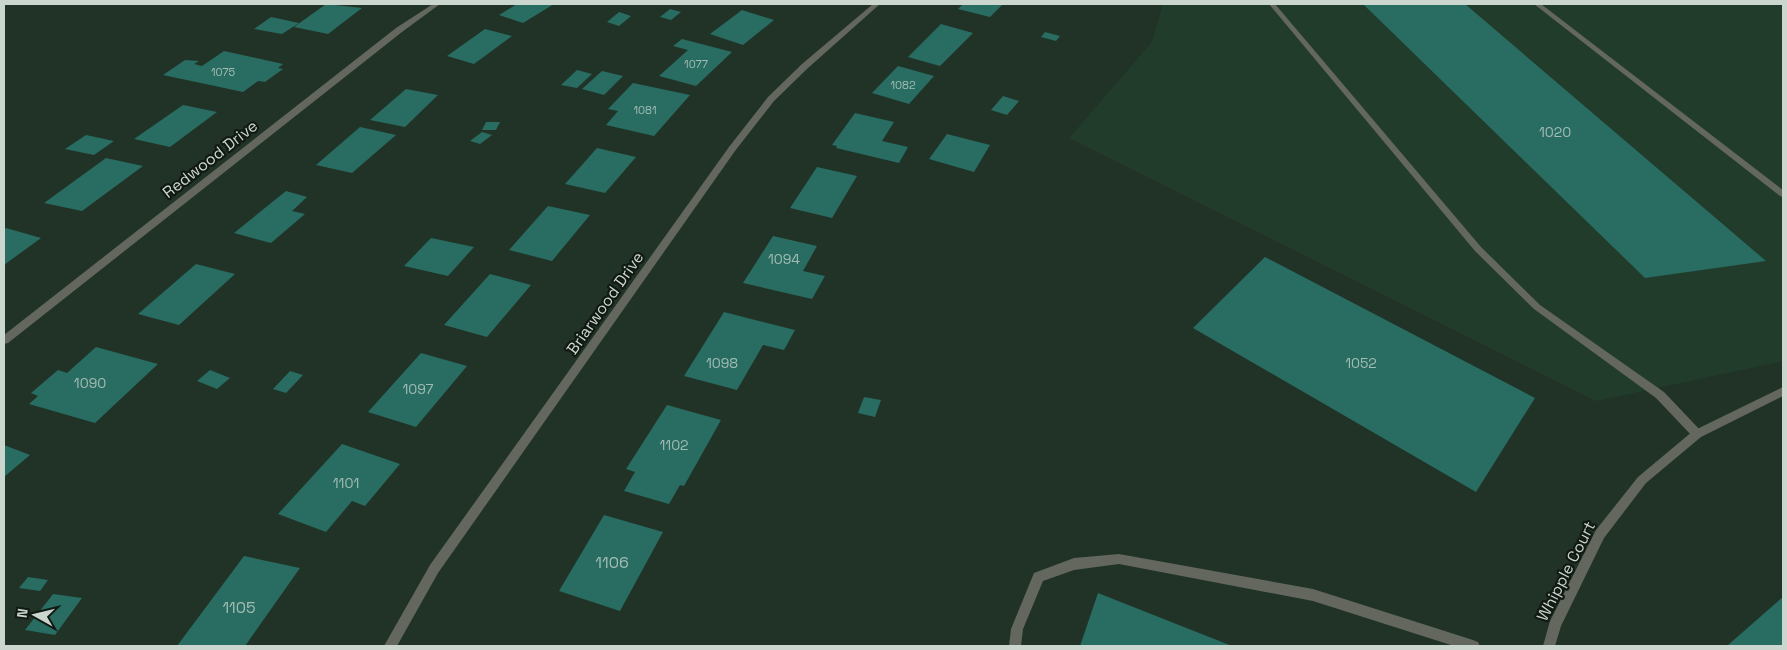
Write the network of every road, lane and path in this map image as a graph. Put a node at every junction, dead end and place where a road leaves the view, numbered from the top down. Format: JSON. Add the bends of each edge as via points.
{"nodes":[{"id":1,"x":437,"y":4,"type":"edge"},
{"id":2,"x":877,"y":4,"type":"edge"},
{"id":3,"x":1272,"y":4,"type":"edge"},
{"id":4,"x":1537,"y":4,"type":"edge"},
{"id":5,"x":1783,"y":194,"type":"edge"},
{"id":6,"x":4,"y":340,"type":"edge"},
{"id":7,"x":1783,"y":391,"type":"edge"},
{"id":8,"x":1698,"y":434,"type":"junction"},
{"id":9,"x":390,"y":646,"type":"edge"},
{"id":10,"x":1015,"y":646,"type":"edge"},
{"id":11,"x":1473,"y":646,"type":"edge"},
{"id":12,"x":1549,"y":646,"type":"edge"}],
"edges":[{"from":1,"to":6,"type":"street","name":"Redwood Drive","via":[[399,30]]},
{"from":2,"to":9,"type":"street","name":"Briarwood Drive","via":[[771,99],[732,149],[434,569]]},
{"from":3,"to":8,"type":"street","via":[[1478,249],[1536,307],[1660,395]]},
{"from":4,"to":5,"type":"street"},
{"from":7,"to":8,"type":"street","name":"Whipple Court"},
{"from":8,"to":12,"type":"street","name":"Whipple Court","via":[[1642,480],[1600,534],[1555,625]]},
{"from":10,"to":11,"type":"street","via":[[1017,629],[1038,577],[1074,564],[1119,559],[1313,595]]}]}
